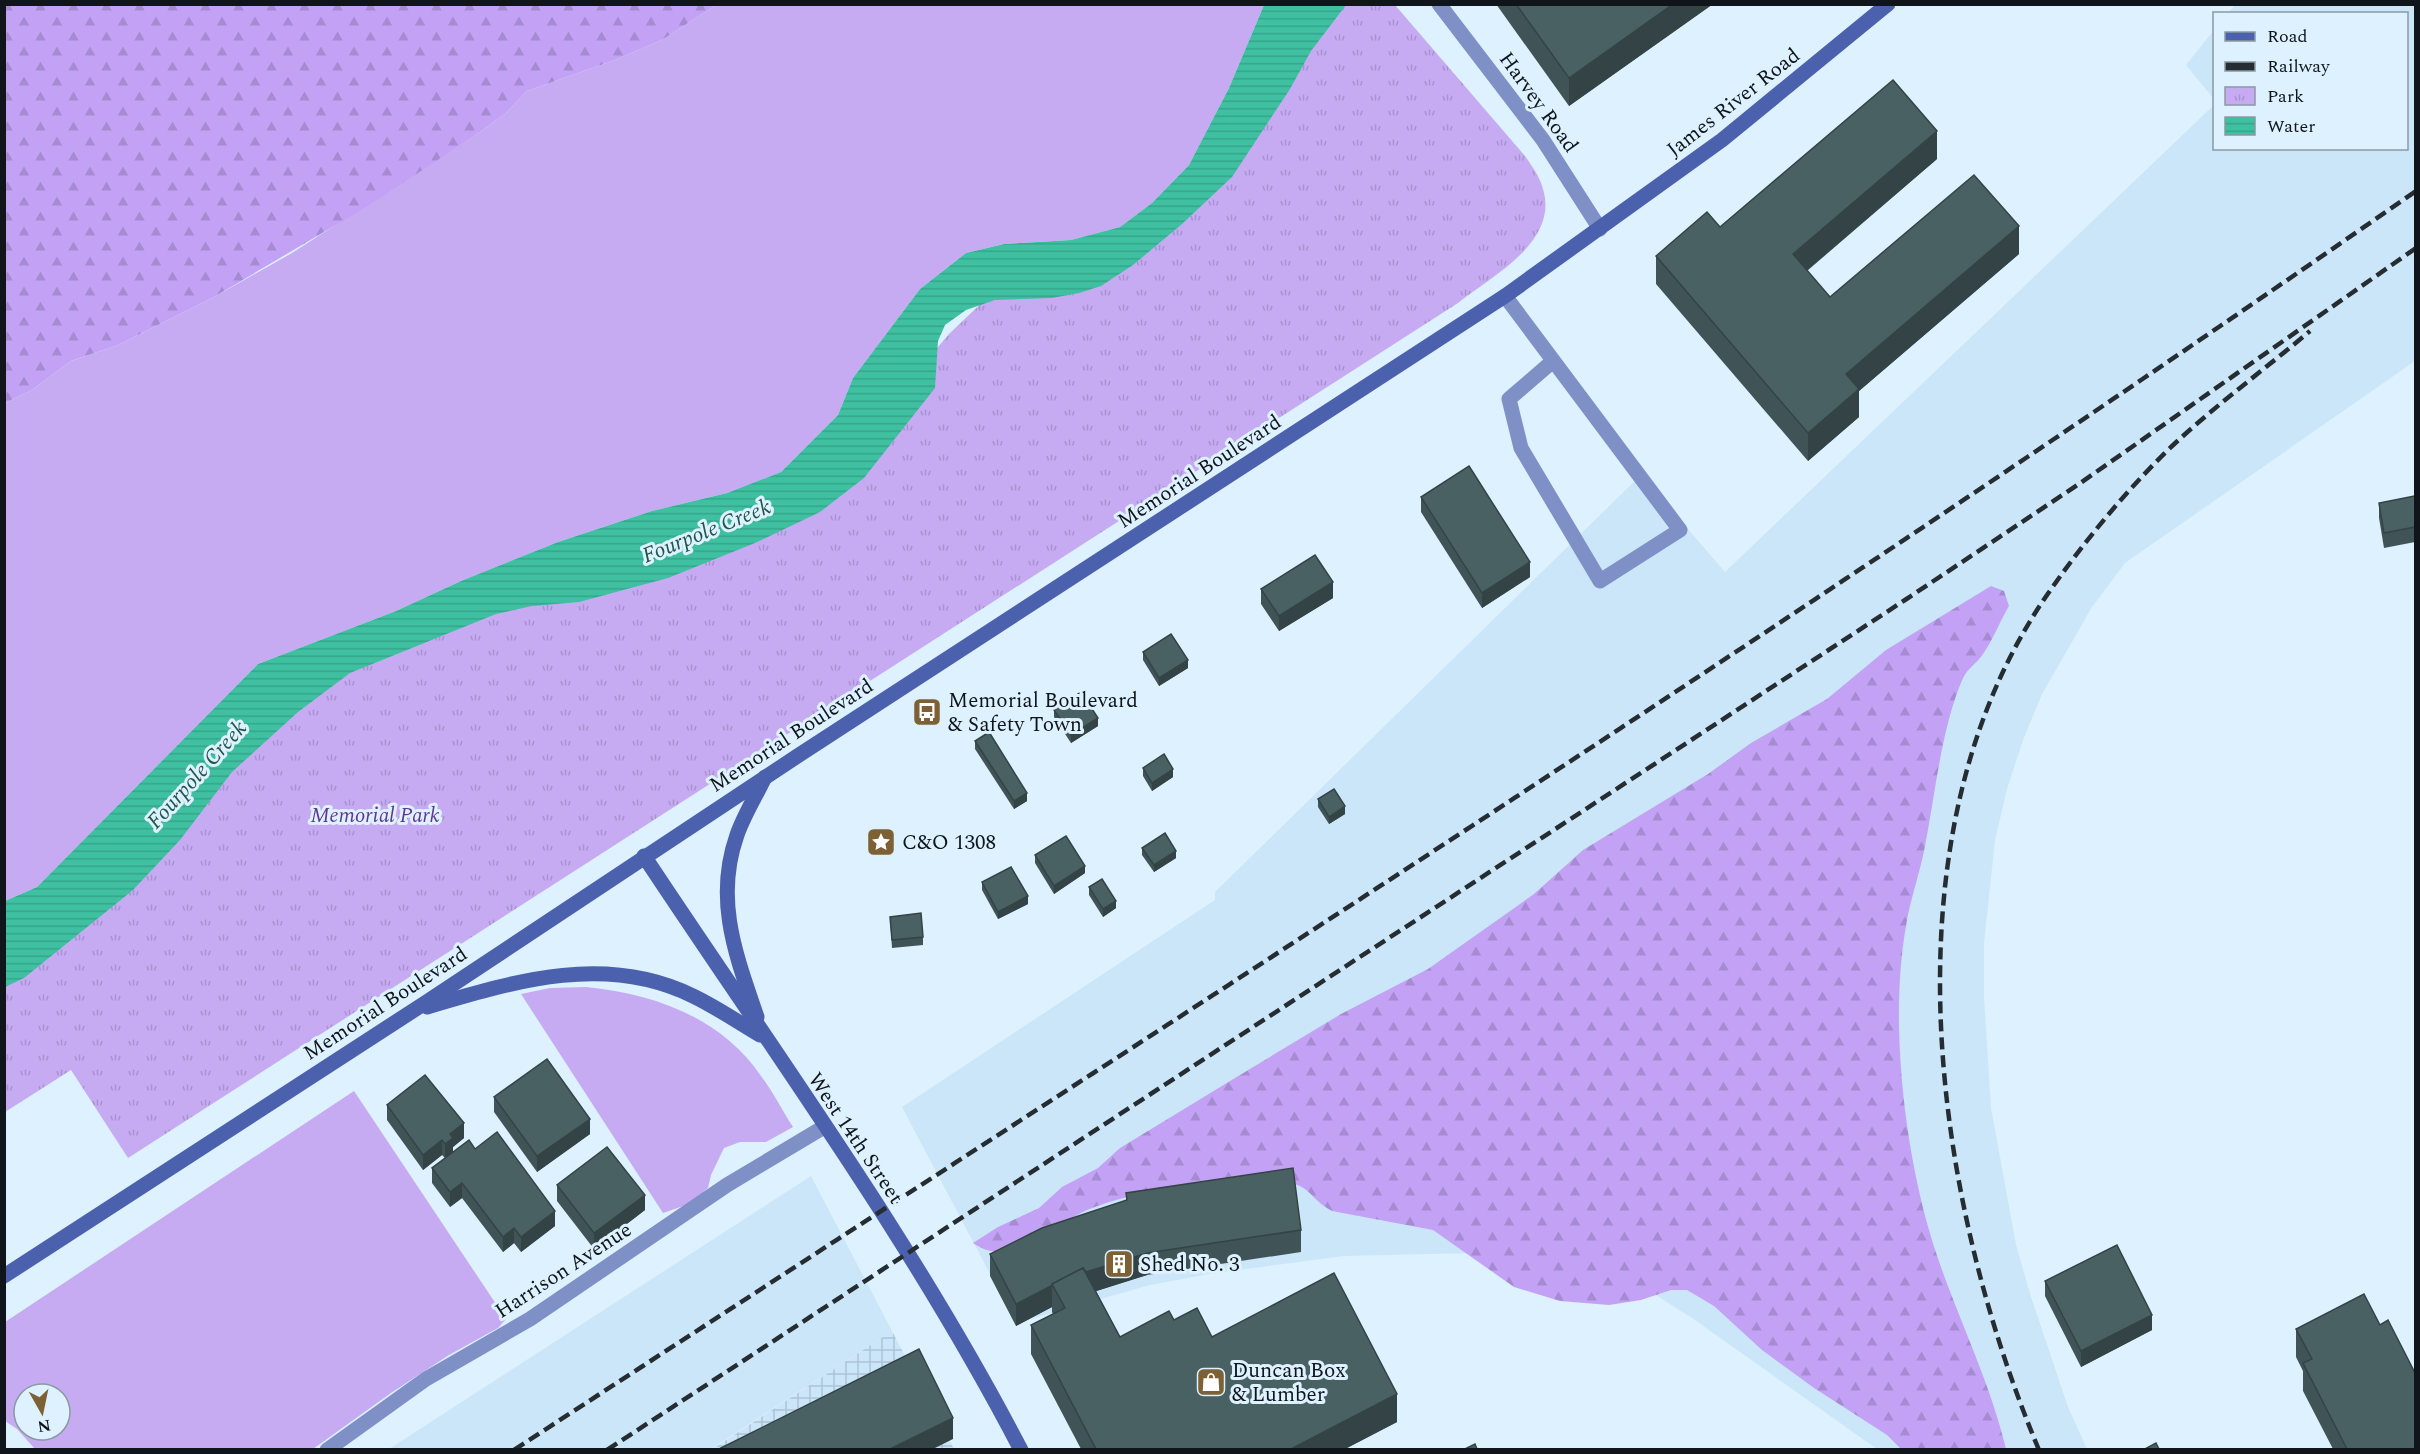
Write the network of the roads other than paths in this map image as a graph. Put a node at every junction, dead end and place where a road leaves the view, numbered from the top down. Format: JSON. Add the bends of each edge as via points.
{"nodes":[{"id":1,"x":1439,"y":4,"type":"edge"},
{"id":2,"x":1888,"y":4,"type":"edge"},
{"id":3,"x":1600,"y":229,"type":"junction"},
{"id":4,"x":1505,"y":297,"type":"junction"},
{"id":5,"x":1553,"y":361,"type":"junction"},
{"id":6,"x":766,"y":777,"type":"junction"},
{"id":7,"x":644,"y":856,"type":"junction"},
{"id":8,"x":410,"y":1012,"type":"junction"},
{"id":9,"x":764,"y":1037,"type":"junction"},
{"id":10,"x":824,"y":1127,"type":"junction"},
{"id":11,"x":4,"y":1276,"type":"edge"},
{"id":12,"x":327,"y":1449,"type":"edge"},
{"id":13,"x":1021,"y":1449,"type":"edge"}],
"edges":[{"from":1,"to":3,"type":"street","name":"Harvey Road","via":[[1543,140]]},
{"from":2,"to":3,"type":"street","name":"James River Road","via":[[1722,140]]},
{"from":3,"to":4,"type":"street","name":"Memorial Boulevard"},
{"from":4,"to":5,"type":"street"},
{"from":4,"to":6,"type":"street","name":"Memorial Boulevard"},
{"from":5,"to":5,"type":"street","via":[[1680,530],[1600,581],[1521,448],[1509,399]]},
{"from":6,"to":7,"type":"street","name":"Memorial Boulevard"},
{"from":6,"to":9,"type":"street","via":[[737,834],[728,870],[726,906],[736,952]]},
{"from":7,"to":8,"type":"street","name":"Memorial Boulevard"},
{"from":7,"to":9,"type":"street","name":"West 14th Street"},
{"from":8,"to":9,"type":"street","via":[[510,982],[562,974],[607,973],[651,981],[692,996]]},
{"from":8,"to":11,"type":"street","name":"Memorial Boulevard"},
{"from":9,"to":10,"type":"street","name":"West 14th Street"},
{"from":10,"to":12,"type":"street","name":"Harrison Avenue","via":[[727,1185],[530,1319],[426,1379]]},
{"from":10,"to":13,"type":"street","name":"West 14th Street","via":[[968,1349]]}]}
